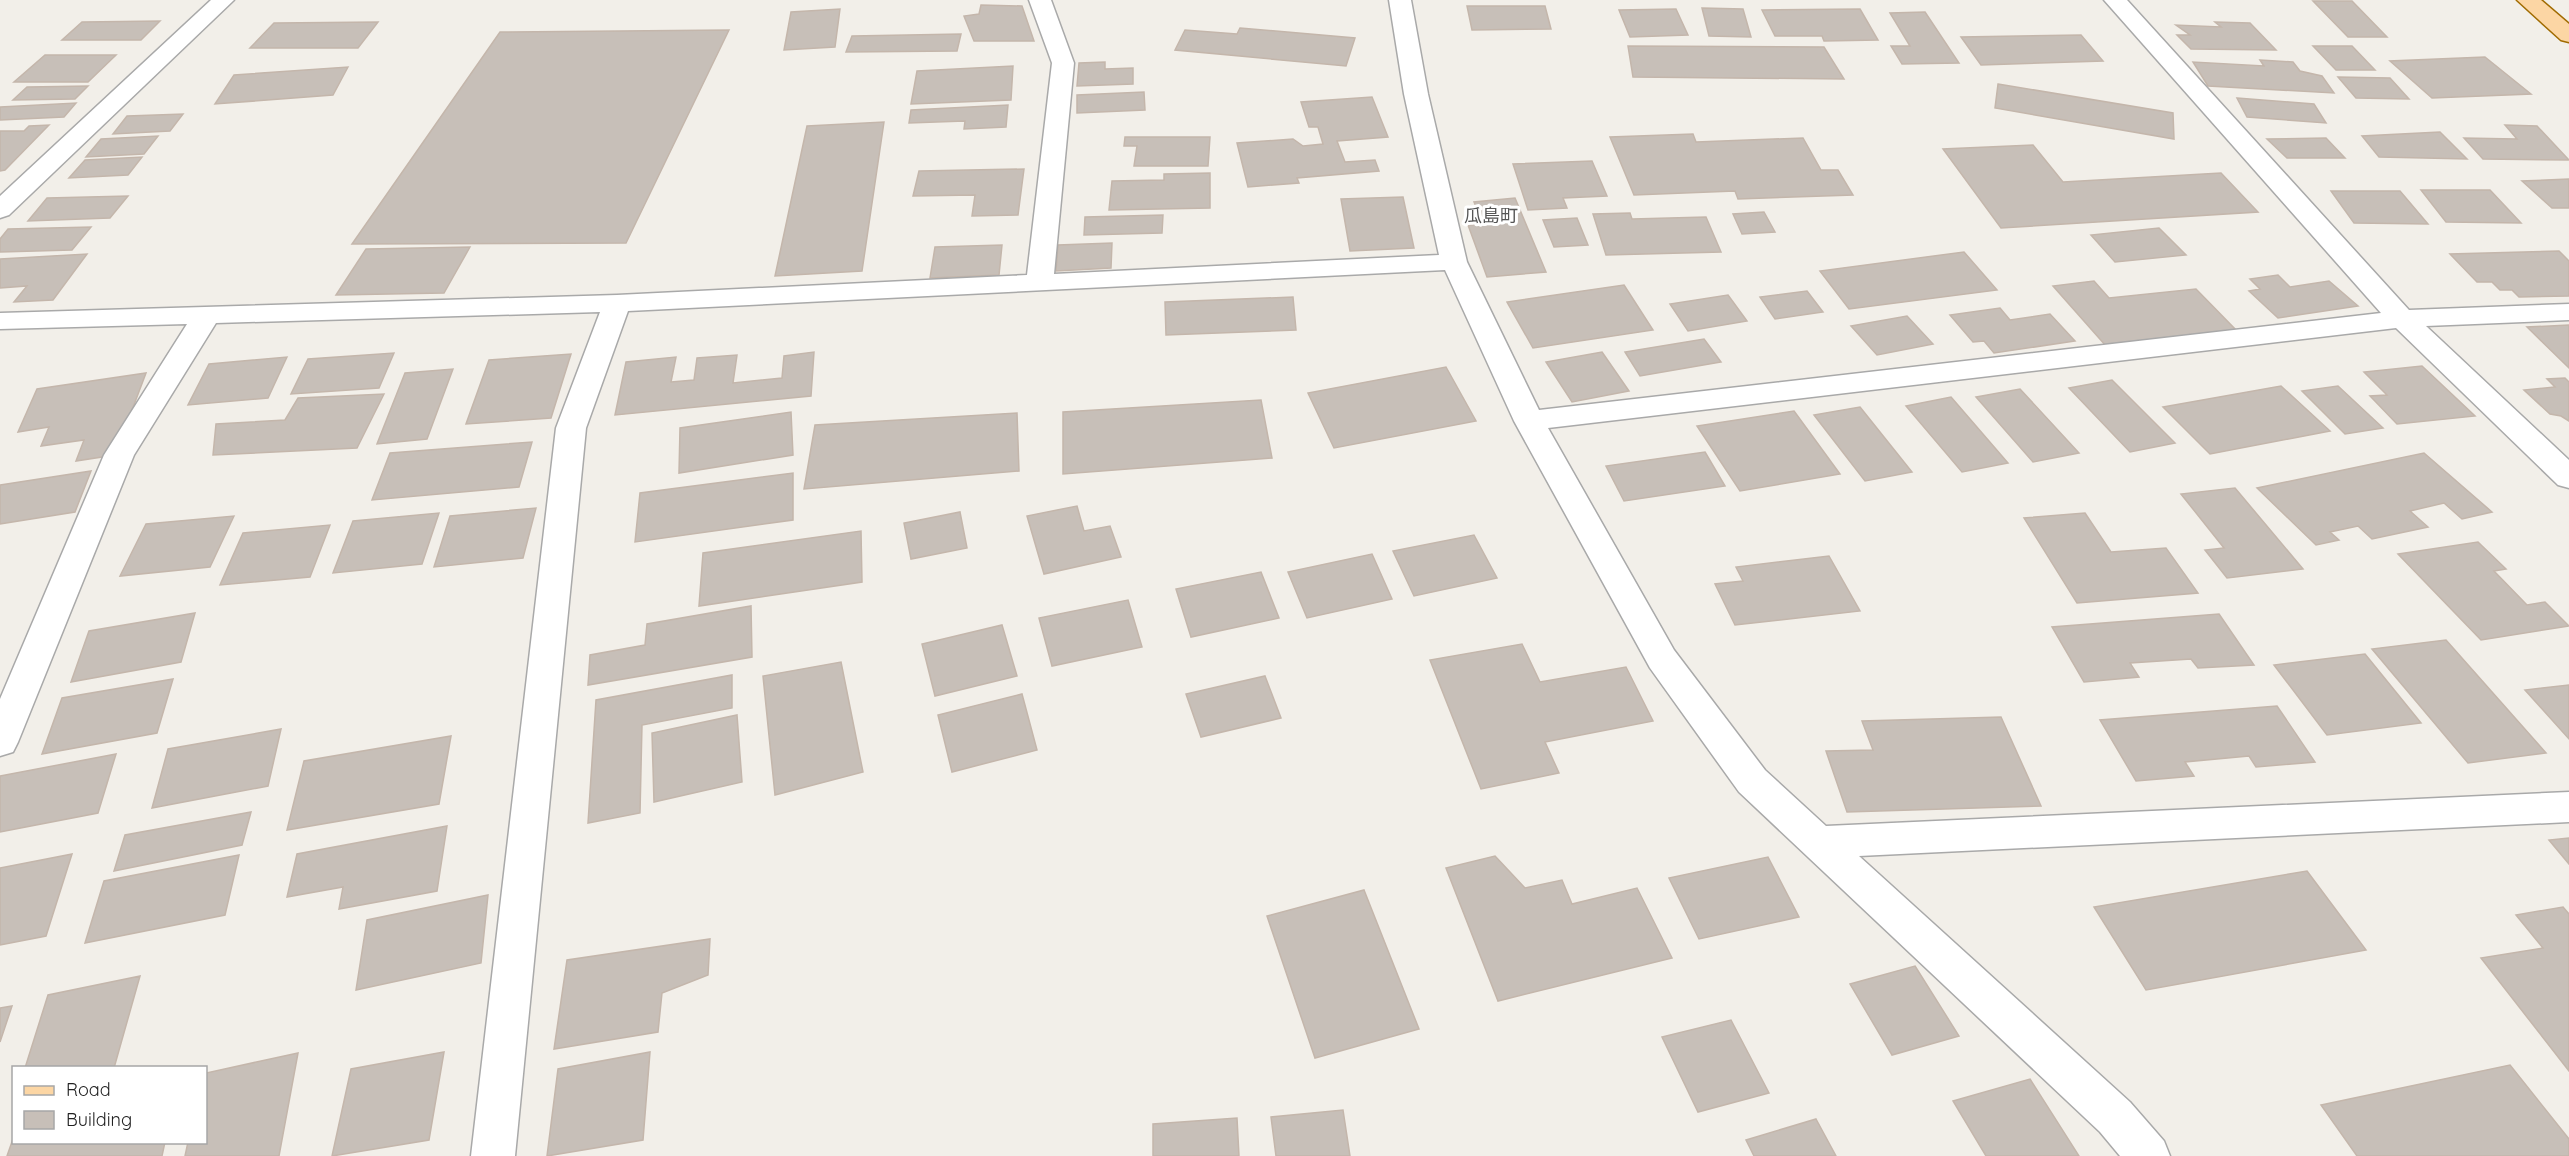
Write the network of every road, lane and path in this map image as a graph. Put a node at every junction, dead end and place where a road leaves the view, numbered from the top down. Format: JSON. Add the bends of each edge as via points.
{"nodes":[{"id":1,"x":223,"y":0,"type":"edge"},
{"id":2,"x":1040,"y":0,"type":"edge"},
{"id":3,"x":1400,"y":0,"type":"edge"},
{"id":4,"x":2115,"y":0,"type":"edge"},
{"id":5,"x":2528,"y":0,"type":"edge"},
{"id":6,"x":2569,"y":35,"type":"edge"},
{"id":7,"x":0,"y":210,"type":"edge"},
{"id":8,"x":1454,"y":262,"type":"junction"},
{"id":9,"x":1040,"y":284,"type":"junction"},
{"id":10,"x":617,"y":303,"type":"junction"},
{"id":11,"x":2569,"y":312,"type":"edge"},
{"id":12,"x":206,"y":316,"type":"junction"},
{"id":13,"x":2402,"y":319,"type":"junction"},
{"id":14,"x":0,"y":321,"type":"edge"},
{"id":15,"x":1529,"y":421,"type":"junction"},
{"id":16,"x":2569,"y":478,"type":"edge"},
{"id":17,"x":0,"y":742,"type":"edge"},
{"id":18,"x":2569,"y":807,"type":"edge"},
{"id":19,"x":1818,"y":842,"type":"junction"},
{"id":20,"x":493,"y":1156,"type":"edge"},
{"id":21,"x":2148,"y":1156,"type":"edge"}],
"edges":[{"from":1,"to":7,"type":"street"},
{"from":2,"to":9,"type":"street","via":[[1063,63]]},
{"from":3,"to":8,"type":"street","via":[[1416,94]]},
{"from":4,"to":13,"type":"street"},
{"from":5,"to":6,"type":"main road"},
{"from":8,"to":9,"type":"street"},
{"from":8,"to":15,"type":"street"},
{"from":9,"to":10,"type":"street"},
{"from":10,"to":12,"type":"street"},
{"from":10,"to":20,"type":"street","via":[[571,428]]},
{"from":11,"to":13,"type":"street"},
{"from":12,"to":14,"type":"street"},
{"from":12,"to":17,"type":"street","via":[[118,455]]},
{"from":13,"to":15,"type":"street"},
{"from":13,"to":16,"type":"street"},
{"from":15,"to":19,"type":"street","via":[[1662,659],[1752,781]]},
{"from":18,"to":19,"type":"street"},
{"from":19,"to":21,"type":"street","via":[[2115,1117]]}]}
